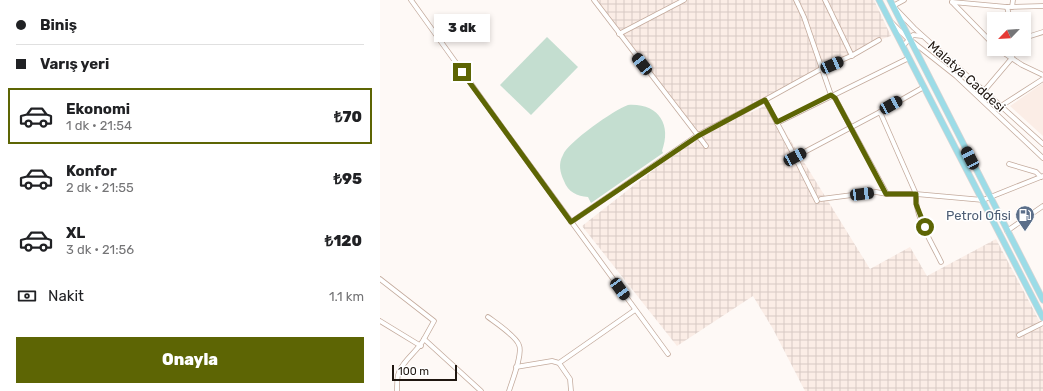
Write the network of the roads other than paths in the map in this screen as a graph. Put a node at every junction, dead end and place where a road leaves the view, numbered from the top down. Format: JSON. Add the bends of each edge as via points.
{"nodes":[{"id":1,"x":684,"y":0,"type":"edge"},
{"id":2,"x":796,"y":0,"type":"edge"},
{"id":3,"x":825,"y":0,"type":"edge"},
{"id":4,"x":879,"y":0,"type":"edge"},
{"id":5,"x":890,"y":0,"type":"edge"},
{"id":6,"x":904,"y":0,"type":"edge"},
{"id":7,"x":1013,"y":0,"type":"edge"},
{"id":8,"x":1036,"y":0,"type":"edge"},
{"id":9,"x":414,"y":1,"type":"edge"},
{"id":10,"x":596,"y":1,"type":"edge"},
{"id":11,"x":951,"y":1,"type":"edge"},
{"id":12,"x":893,"y":6,"type":"junction"},
{"id":13,"x":1033,"y":6,"type":"junction"},
{"id":14,"x":1043,"y":6,"type":"edge"},
{"id":15,"x":1009,"y":7,"type":"junction"},
{"id":16,"x":1009,"y":12,"type":"edge"},
{"id":17,"x":889,"y":20,"type":"junction"},
{"id":18,"x":1043,"y":32,"type":"edge"},
{"id":19,"x":618,"y":34,"type":"junction"},
{"id":20,"x":923,"y":36,"type":"junction"},
{"id":21,"x":1031,"y":36,"type":"edge"},
{"id":22,"x":987,"y":38,"type":"edge"},
{"id":23,"x":909,"y":39,"type":"junction"},
{"id":24,"x":879,"y":40,"type":"dead end"},
{"id":25,"x":903,"y":46,"type":"junction"},
{"id":26,"x":852,"y":56,"type":"junction"},
{"id":27,"x":1009,"y":56,"type":"edge"},
{"id":28,"x":909,"y":58,"type":"junction"},
{"id":29,"x":1012,"y":58,"type":"junction"},
{"id":30,"x":821,"y":69,"type":"junction"},
{"id":31,"x":1043,"y":75,"type":"edge"},
{"id":32,"x":1043,"y":79,"type":"edge"},
{"id":33,"x":924,"y":87,"type":"junction"},
{"id":34,"x":984,"y":91,"type":"junction"},
{"id":35,"x":831,"y":95,"type":"junction"},
{"id":36,"x":765,"y":100,"type":"junction"},
{"id":37,"x":1001,"y":106,"type":"junction"},
{"id":38,"x":880,"y":112,"type":"junction"},
{"id":39,"x":777,"y":122,"type":"junction"},
{"id":40,"x":850,"y":127,"type":"junction"},
{"id":41,"x":698,"y":136,"type":"junction"},
{"id":42,"x":1043,"y":143,"type":"edge"},
{"id":43,"x":706,"y":146,"type":"dead end"},
{"id":44,"x":795,"y":157,"type":"junction"},
{"id":45,"x":1043,"y":158,"type":"edge"},
{"id":46,"x":1009,"y":164,"type":"dead end"},
{"id":47,"x":1042,"y":176,"type":"edge"},
{"id":48,"x":886,"y":194,"type":"junction"},
{"id":49,"x":916,"y":194,"type":"junction"},
{"id":50,"x":990,"y":198,"type":"junction"},
{"id":51,"x":821,"y":199,"type":"dead end"},
{"id":52,"x":983,"y":200,"type":"junction"},
{"id":53,"x":817,"y":201,"type":"dead end"},
{"id":54,"x":1043,"y":206,"type":"edge"},
{"id":55,"x":571,"y":222,"type":"junction"},
{"id":56,"x":1007,"y":231,"type":"junction"},
{"id":57,"x":941,"y":262,"type":"dead end"},
{"id":58,"x":380,"y":279,"type":"edge"},
{"id":59,"x":1043,"y":300,"type":"edge"},
{"id":60,"x":635,"y":310,"type":"junction"},
{"id":61,"x":488,"y":317,"type":"dead end"},
{"id":62,"x":1043,"y":318,"type":"edge"},
{"id":63,"x":380,"y":321,"type":"edge"},
{"id":64,"x":1043,"y":323,"type":"edge"},
{"id":65,"x":1019,"y":335,"type":"dead end"},
{"id":66,"x":424,"y":339,"type":"junction"},
{"id":67,"x":421,"y":346,"type":"junction"},
{"id":68,"x":668,"y":354,"type":"dead end"},
{"id":69,"x":559,"y":363,"type":"junction"},
{"id":70,"x":516,"y":367,"type":"junction"},
{"id":71,"x":397,"y":391,"type":"edge"},
{"id":72,"x":481,"y":391,"type":"edge"},
{"id":73,"x":509,"y":391,"type":"edge"},
{"id":74,"x":571,"y":391,"type":"edge"}],
"edges":[{"from":1,"to":19,"type":"street"},
{"from":2,"to":30,"type":"street"},
{"from":3,"to":26,"type":"street"},
{"from":4,"to":17,"type":"main road"},
{"from":5,"to":12,"type":"main road"},
{"from":6,"to":12,"type":"street"},
{"from":7,"to":15,"type":"street"},
{"from":8,"to":13,"type":"street"},
{"from":9,"to":55,"type":"street"},
{"from":10,"to":19,"type":"street"},
{"from":11,"to":15,"type":"street"},
{"from":11,"to":22,"type":"street"},
{"from":12,"to":20,"type":"street","name":"Malatya Caddesi"},
{"from":12,"to":23,"type":"main road"},
{"from":13,"to":14,"type":"street"},
{"from":13,"to":15,"type":"street"},
{"from":15,"to":16,"type":"street"},
{"from":17,"to":23,"type":"street"},
{"from":17,"to":25,"type":"main road"},
{"from":18,"to":21,"type":"street"},
{"from":19,"to":41,"type":"street"},
{"from":20,"to":23,"type":"street","via":[[913,35]]},
{"from":20,"to":34,"type":"street","name":"Malatya Caddesi"},
{"from":23,"to":25,"type":"street"},
{"from":23,"to":45,"type":"street","via":[[956,76]]},
{"from":23,"to":50,"type":"main road"},
{"from":24,"to":26,"type":"street"},
{"from":25,"to":28,"type":"main road"},
{"from":26,"to":30,"type":"street"},
{"from":27,"to":29,"type":"street"},
{"from":28,"to":33,"type":"main road"},
{"from":28,"to":35,"type":"street"},
{"from":29,"to":31,"type":"street"},
{"from":29,"to":34,"type":"street"},
{"from":30,"to":35,"type":"street"},
{"from":30,"to":36,"type":"street"},
{"from":32,"to":37,"type":"street"},
{"from":33,"to":38,"type":"street"},
{"from":33,"to":52,"type":"main road"},
{"from":34,"to":37,"type":"street","name":"Malatya Caddesi"},
{"from":35,"to":39,"type":"street"},
{"from":35,"to":40,"type":"street"},
{"from":36,"to":39,"type":"street"},
{"from":36,"to":41,"type":"street"},
{"from":37,"to":42,"type":"street","name":"Malatya Caddesi"},
{"from":38,"to":40,"type":"street"},
{"from":38,"to":49,"type":"street"},
{"from":39,"to":44,"type":"street"},
{"from":40,"to":44,"type":"street"},
{"from":40,"to":48,"type":"street"},
{"from":41,"to":43,"type":"street"},
{"from":41,"to":55,"type":"street"},
{"from":44,"to":53,"type":"street"},
{"from":46,"to":47,"type":"street"},
{"from":47,"to":50,"type":"street"},
{"from":48,"to":49,"type":"street"},
{"from":48,"to":51,"type":"street","via":[[876,192]]},
{"from":49,"to":52,"type":"street"},
{"from":49,"to":57,"type":"street","via":[[919,216]]},
{"from":50,"to":52,"type":"street"},
{"from":50,"to":56,"type":"main road"},
{"from":52,"to":62,"type":"main road"},
{"from":54,"to":56,"type":"street"},
{"from":55,"to":60,"type":"street"},
{"from":56,"to":59,"type":"main road"},
{"from":58,"to":66,"type":"street","via":[[434,321]]},
{"from":60,"to":68,"type":"street"},
{"from":60,"to":69,"type":"street"},
{"from":61,"to":70,"type":"street","via":[[519,344],[520,353]]},
{"from":63,"to":67,"type":"street"},
{"from":64,"to":65,"type":"street"},
{"from":66,"to":67,"type":"street"},
{"from":66,"to":72,"type":"street"},
{"from":67,"to":71,"type":"street","via":[[398,374]]},
{"from":69,"to":70,"type":"street","via":[[552,361]]},
{"from":69,"to":74,"type":"street","via":[[570,379]]},
{"from":70,"to":73,"type":"street"}]}
